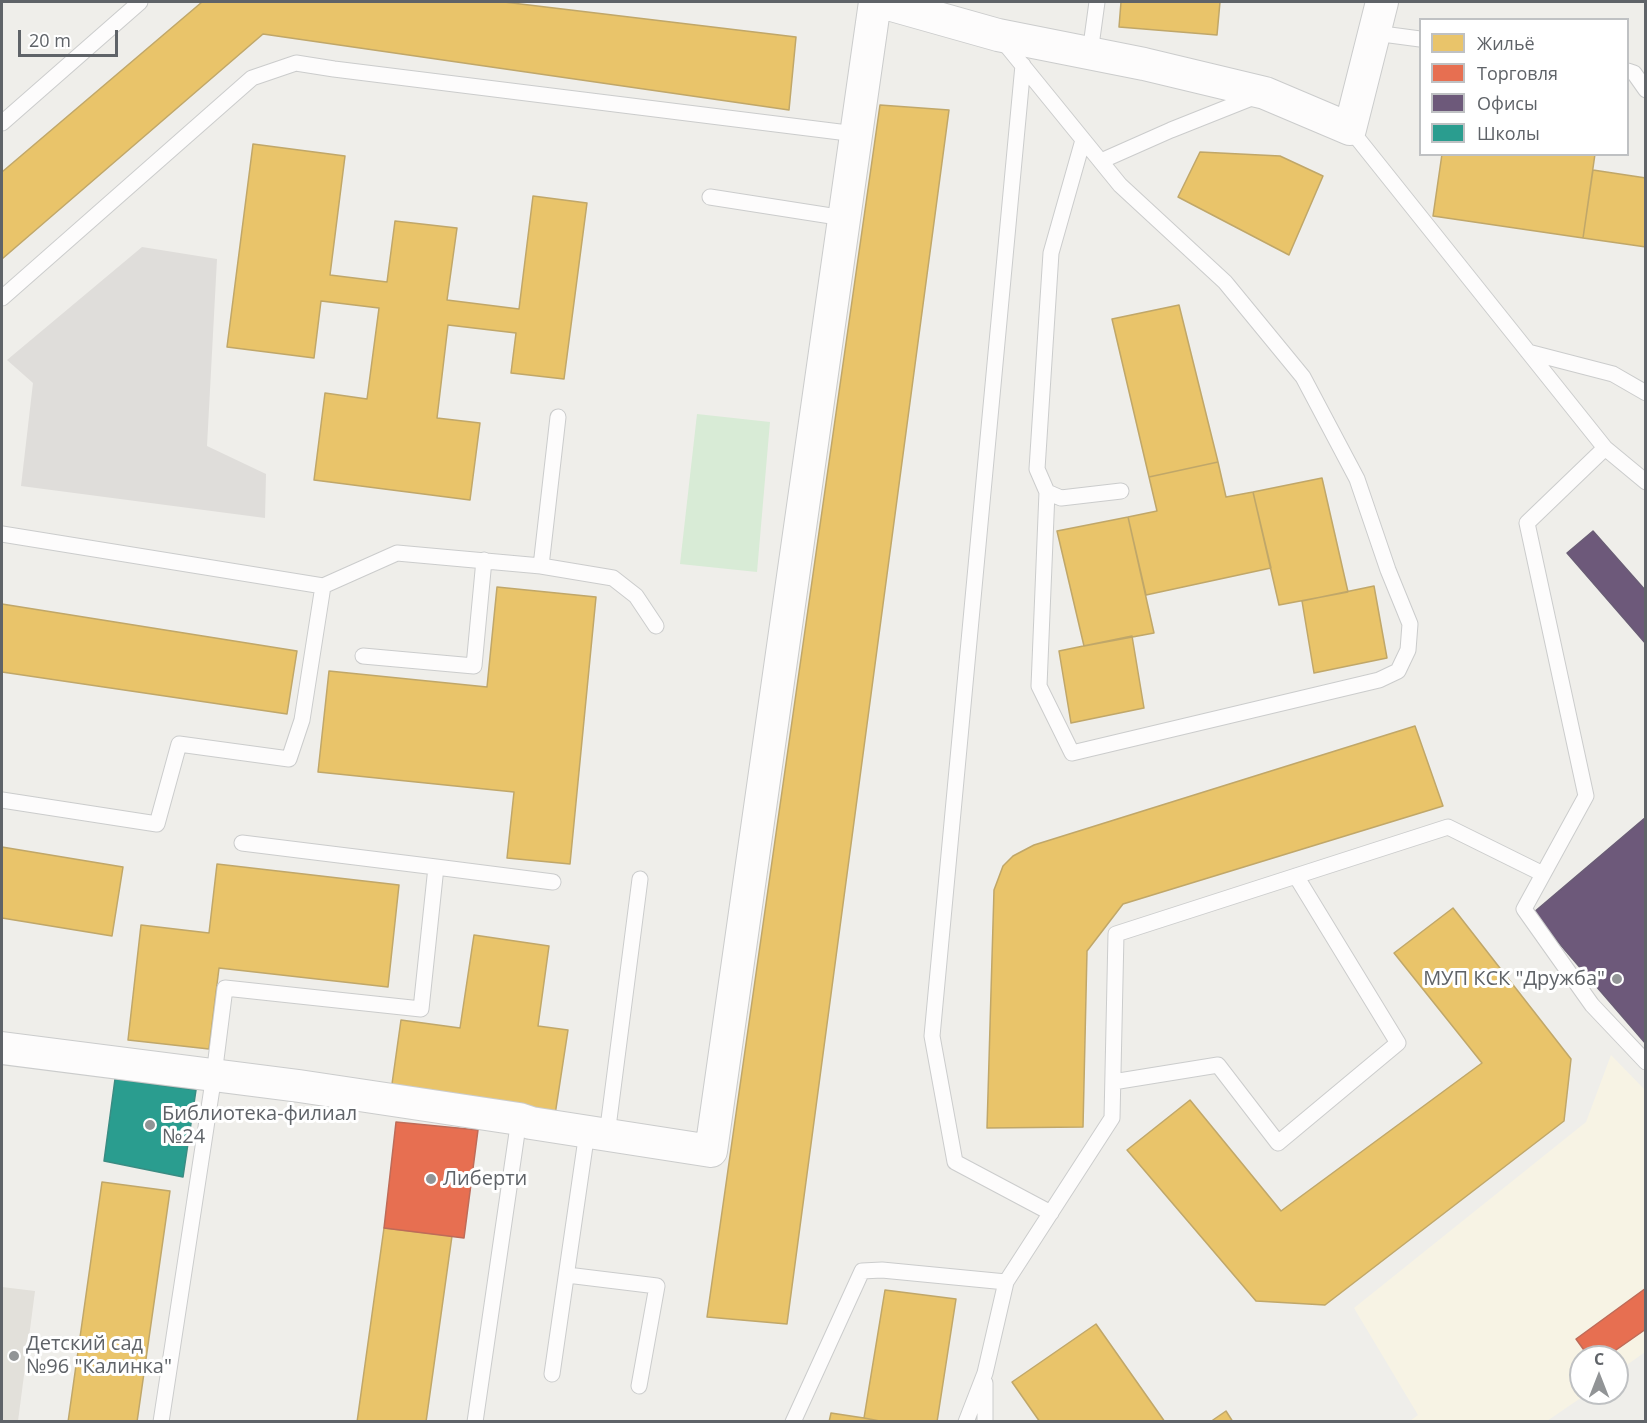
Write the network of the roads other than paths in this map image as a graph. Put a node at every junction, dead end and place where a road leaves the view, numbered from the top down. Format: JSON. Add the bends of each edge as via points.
{"nodes":[{"id":1,"x":140,"y":2,"type":"edge"},
{"id":2,"x":874,"y":2,"type":"edge"},
{"id":3,"x":881,"y":2,"type":"edge"},
{"id":4,"x":1097,"y":2,"type":"edge"},
{"id":5,"x":1382,"y":2,"type":"edge"},
{"id":6,"x":1374,"y":33,"type":"junction"},
{"id":7,"x":998,"y":35,"type":"junction"},
{"id":8,"x":1419,"y":39,"type":"edge"},
{"id":9,"x":1090,"y":53,"type":"junction"},
{"id":10,"x":1023,"y":65,"type":"junction"},
{"id":11,"x":1629,"y":71,"type":"edge"},
{"id":12,"x":1646,"y":90,"type":"edge"},
{"id":13,"x":1265,"y":93,"type":"junction"},
{"id":14,"x":2,"y":123,"type":"edge"},
{"id":15,"x":1350,"y":129,"type":"junction"},
{"id":16,"x":856,"y":134,"type":"junction"},
{"id":17,"x":1083,"y":140,"type":"junction"},
{"id":18,"x":1101,"y":161,"type":"junction"},
{"id":19,"x":710,"y":197,"type":"dead end"},
{"id":20,"x":844,"y":218,"type":"junction"},
{"id":21,"x":2,"y":298,"type":"edge"},
{"id":22,"x":1528,"y":352,"type":"junction"},
{"id":23,"x":1646,"y":393,"type":"edge"},
{"id":24,"x":558,"y":417,"type":"dead end"},
{"id":25,"x":1605,"y":448,"type":"junction"},
{"id":26,"x":1646,"y":482,"type":"edge"},
{"id":27,"x":1121,"y":491,"type":"dead end"},
{"id":28,"x":1047,"y":492,"type":"junction"},
{"id":29,"x":2,"y":534,"type":"edge"},
{"id":30,"x":484,"y":561,"type":"junction"},
{"id":31,"x":540,"y":566,"type":"junction"},
{"id":32,"x":323,"y":586,"type":"junction"},
{"id":33,"x":656,"y":626,"type":"dead end"},
{"id":34,"x":363,"y":656,"type":"dead end"},
{"id":35,"x":2,"y":800,"type":"edge"},
{"id":36,"x":242,"y":843,"type":"dead end"},
{"id":37,"x":436,"y":867,"type":"junction"},
{"id":38,"x":1543,"y":874,"type":"junction"},
{"id":39,"x":1296,"y":876,"type":"junction"},
{"id":40,"x":640,"y":879,"type":"dead end"},
{"id":41,"x":553,"y":882,"type":"dead end"},
{"id":42,"x":2,"y":1048,"type":"edge"},
{"id":43,"x":1646,"y":1062,"type":"edge"},
{"id":44,"x":214,"y":1075,"type":"junction"},
{"id":45,"x":1113,"y":1082,"type":"junction"},
{"id":46,"x":519,"y":1119,"type":"junction"},
{"id":47,"x":597,"y":1133,"type":"junction"},
{"id":48,"x":1051,"y":1212,"type":"junction"},
{"id":49,"x":567,"y":1275,"type":"junction"},
{"id":50,"x":1006,"y":1282,"type":"junction"},
{"id":51,"x":985,"y":1373,"type":"junction"},
{"id":52,"x":552,"y":1374,"type":"dead end"},
{"id":53,"x":639,"y":1386,"type":"dead end"},
{"id":54,"x":161,"y":1422,"type":"edge"},
{"id":55,"x":475,"y":1422,"type":"edge"},
{"id":56,"x":794,"y":1422,"type":"edge"},
{"id":57,"x":966,"y":1422,"type":"edge"},
{"id":58,"x":985,"y":1422,"type":"edge"}],
"edges":[{"from":1,"to":14,"type":"lane"},
{"from":2,"to":16,"type":"street"},
{"from":3,"to":7,"type":"street"},
{"from":4,"to":9,"type":"lane"},
{"from":5,"to":6,"type":"street"},
{"from":6,"to":8,"type":"lane"},
{"from":6,"to":15,"type":"street"},
{"from":7,"to":9,"type":"street"},
{"from":7,"to":10,"type":"lane"},
{"from":9,"to":13,"type":"street"},
{"from":10,"to":17,"type":"lane"},
{"from":10,"to":48,"type":"lane","via":[[932,1036],[955,1162]]},
{"from":11,"to":12,"type":"lane"},
{"from":13,"to":15,"type":"street"},
{"from":13,"to":18,"type":"lane"},
{"from":15,"to":22,"type":"lane"},
{"from":16,"to":20,"type":"street"},
{"from":16,"to":21,"type":"lane","via":[[296,63],[252,78]]},
{"from":17,"to":18,"type":"lane"},
{"from":17,"to":28,"type":"lane","via":[[1051,253],[1037,469]]},
{"from":18,"to":28,"type":"lane","via":[[1120,185],[1225,282],[1303,377],[1357,479],[1410,624],[1408,650],[1398,671],[1379,680],[1072,753],[1039,686]]},
{"from":19,"to":20,"type":"lane"},
{"from":20,"to":47,"type":"street","via":[[711,1151]]},
{"from":22,"to":23,"type":"lane","via":[[1612,374]]},
{"from":22,"to":25,"type":"lane"},
{"from":24,"to":31,"type":"lane"},
{"from":25,"to":26,"type":"lane"},
{"from":25,"to":38,"type":"lane","via":[[1527,523],[1586,796]]},
{"from":27,"to":28,"type":"lane","via":[[1061,498]]},
{"from":29,"to":32,"type":"lane"},
{"from":30,"to":31,"type":"lane"},
{"from":30,"to":32,"type":"lane","via":[[397,553]]},
{"from":30,"to":34,"type":"lane","via":[[474,666]]},
{"from":31,"to":33,"type":"lane","via":[[614,578],[636,596]]},
{"from":32,"to":35,"type":"lane","via":[[302,720],[289,759],[179,744],[156,824]]},
{"from":36,"to":37,"type":"lane"},
{"from":37,"to":41,"type":"lane"},
{"from":37,"to":44,"type":"lane","via":[[421,1009],[225,988]]},
{"from":38,"to":39,"type":"lane","via":[[1448,827]]},
{"from":38,"to":43,"type":"lane","via":[[1524,909],[1592,1005]]},
{"from":39,"to":45,"type":"lane","via":[[1116,934]]},
{"from":39,"to":45,"type":"lane","via":[[1398,1043],[1278,1143],[1218,1065]]},
{"from":40,"to":47,"type":"lane"},
{"from":42,"to":44,"type":"street"},
{"from":44,"to":46,"type":"street"},
{"from":44,"to":54,"type":"lane"},
{"from":45,"to":48,"type":"lane","via":[[1112,1118]]},
{"from":46,"to":47,"type":"street"},
{"from":46,"to":55,"type":"lane"},
{"from":47,"to":49,"type":"lane"},
{"from":48,"to":50,"type":"lane"},
{"from":49,"to":52,"type":"lane"},
{"from":49,"to":53,"type":"lane","via":[[657,1286]]},
{"from":50,"to":51,"type":"lane"},
{"from":50,"to":56,"type":"lane","via":[[862,1271]]},
{"from":51,"to":57,"type":"lane"},
{"from":51,"to":58,"type":"lane"}]}
